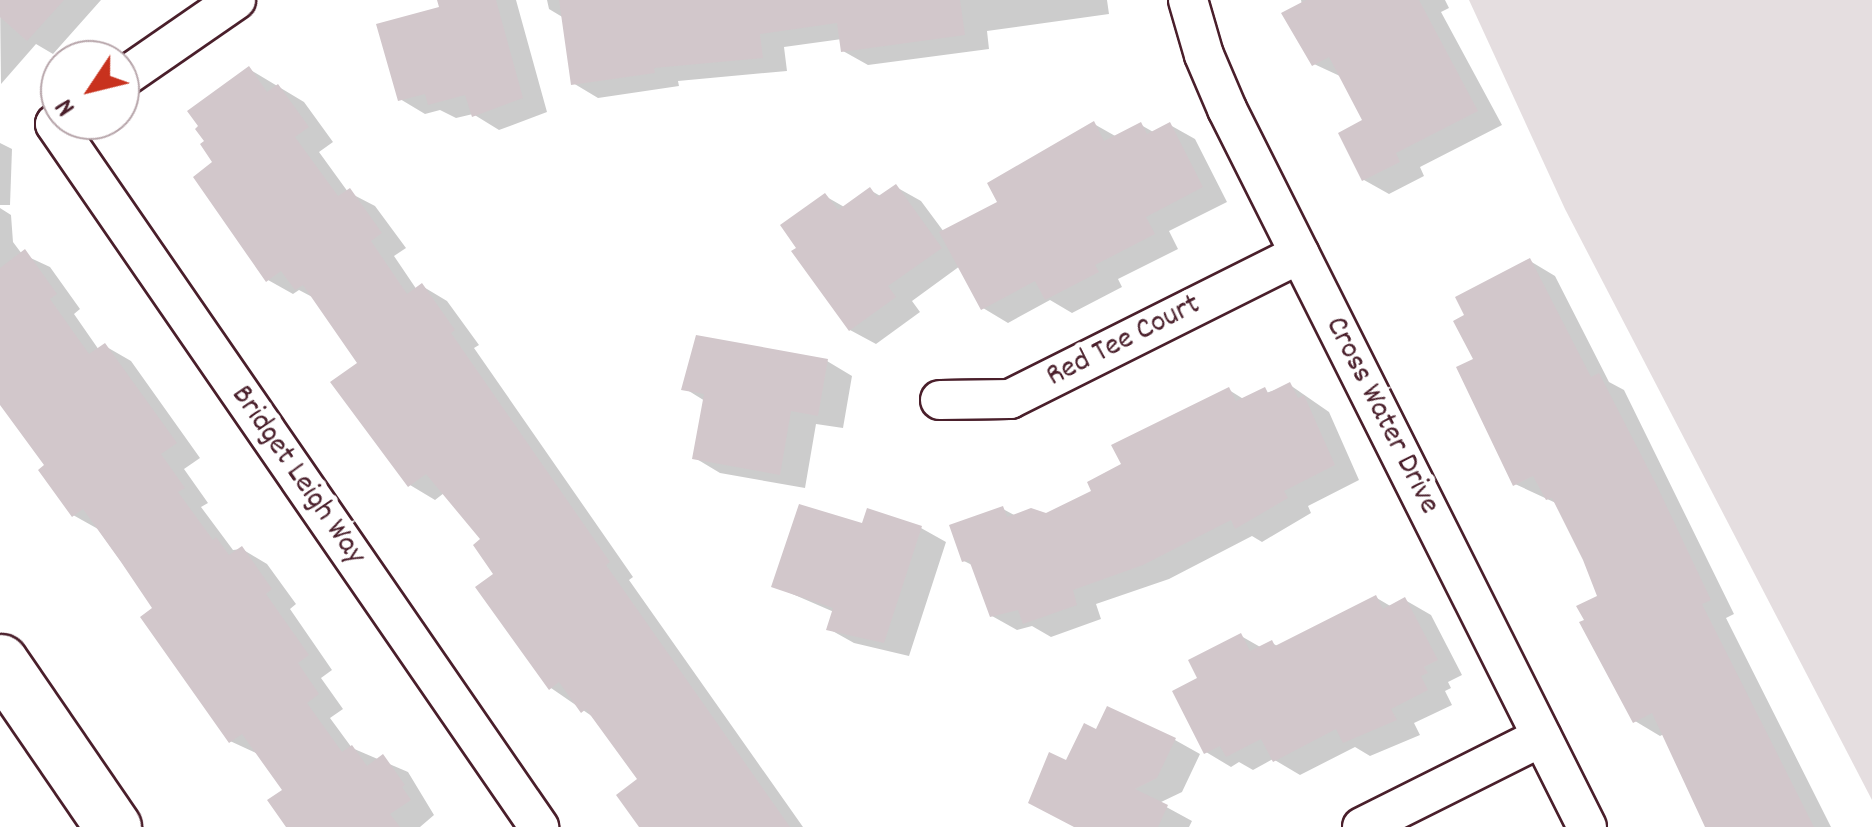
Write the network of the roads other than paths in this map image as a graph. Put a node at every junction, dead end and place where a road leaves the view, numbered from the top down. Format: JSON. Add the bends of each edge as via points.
{"nodes":[{"id":1,"x":236,"y":0,"type":"edge"},
{"id":2,"x":1188,"y":0,"type":"edge"},
{"id":3,"x":140,"y":66,"type":"edge"},
{"id":4,"x":70,"y":140,"type":"edge"},
{"id":5,"x":1300,"y":254,"type":"junction"},
{"id":6,"x":940,"y":400,"type":"dead end"},
{"id":7,"x":0,"y":662,"type":"edge"},
{"id":8,"x":1542,"y":737,"type":"junction"},
{"id":9,"x":114,"y":827,"type":"edge"},
{"id":10,"x":539,"y":827,"type":"edge"},
{"id":11,"x":1362,"y":827,"type":"edge"},
{"id":12,"x":1586,"y":827,"type":"edge"}],
"edges":[{"from":1,"to":3,"type":"street"},
{"from":2,"to":5,"type":"street","name":"Cross Water Drive","via":[[1227,108]]},
{"from":4,"to":10,"type":"street","name":"Bridget Leigh Way"},
{"from":5,"to":6,"type":"street","name":"Red Tee Court","via":[[1010,399]]},
{"from":5,"to":8,"type":"street","name":"Cross Water Drive"},
{"from":7,"to":9,"type":"street"},
{"from":8,"to":11,"type":"street"},
{"from":8,"to":12,"type":"street","name":"Cross Water Drive"}]}
